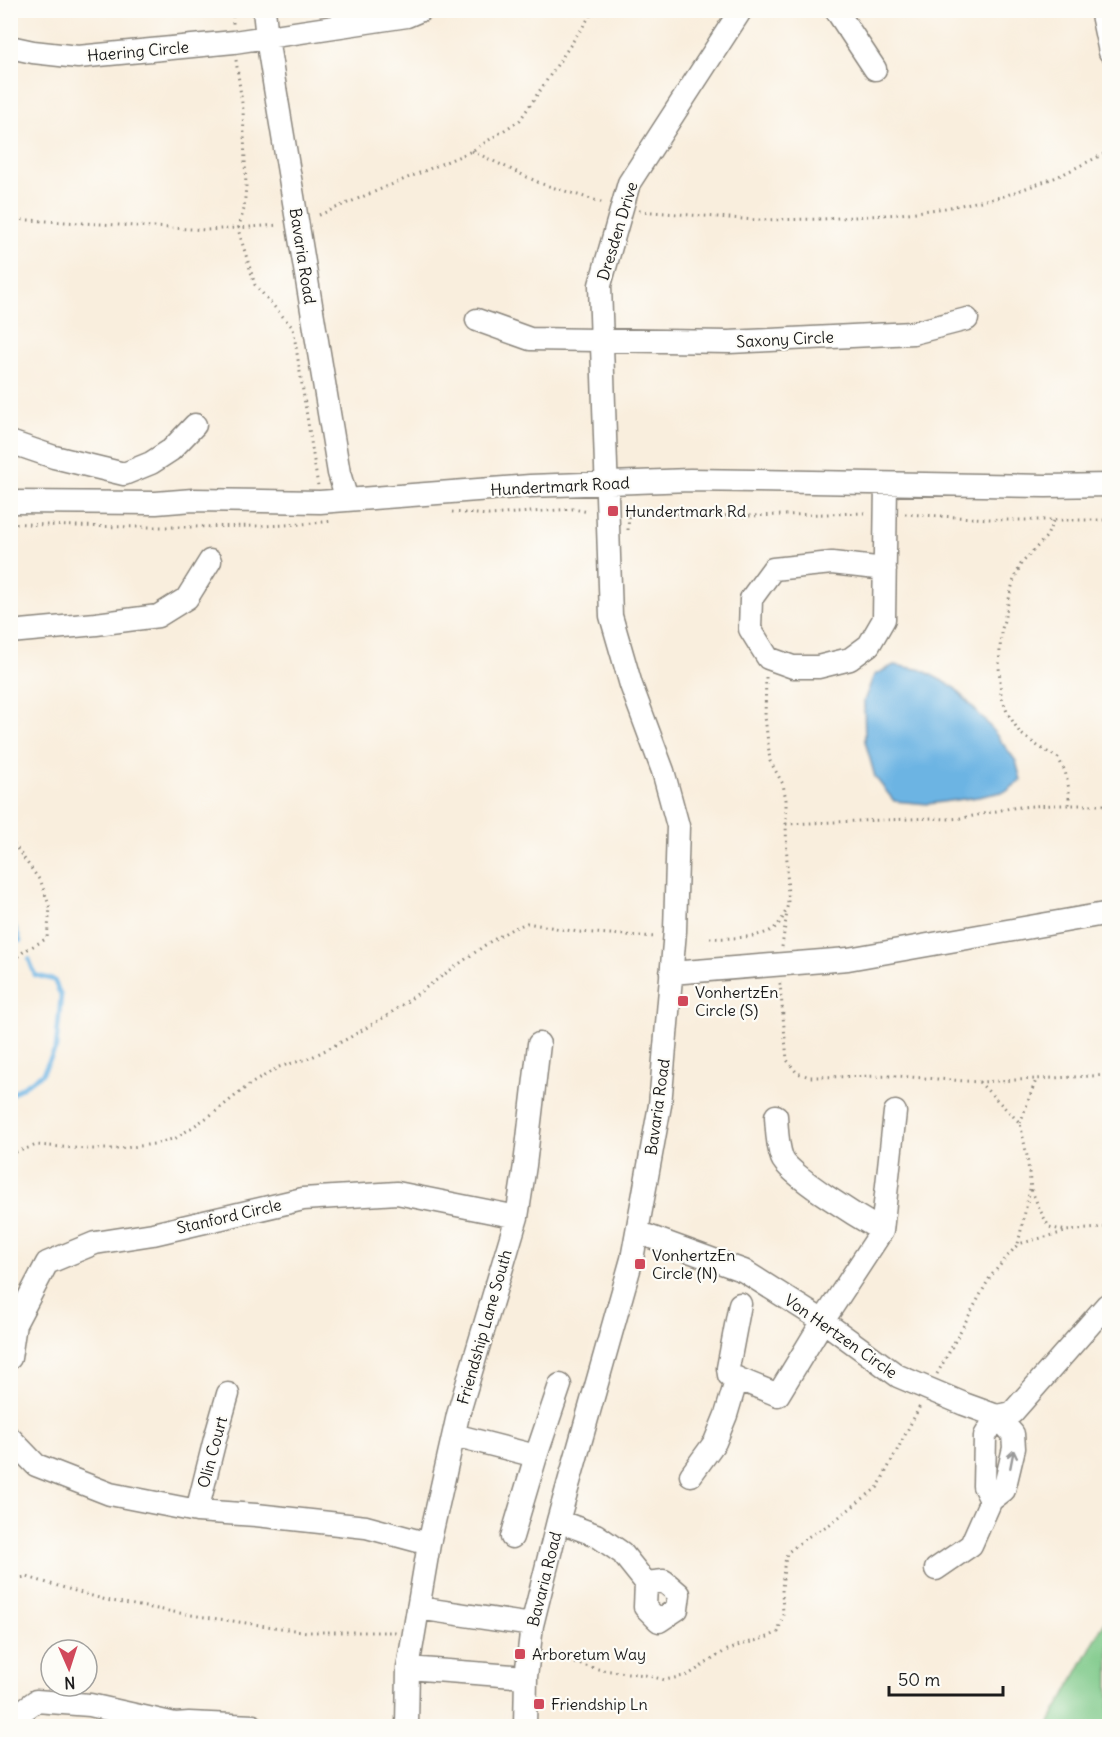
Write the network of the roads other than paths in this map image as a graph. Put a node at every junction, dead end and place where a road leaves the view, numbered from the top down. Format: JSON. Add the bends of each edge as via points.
{"nodes":[{"id":1,"x":264,"y":10,"type":"edge"},
{"id":2,"x":421,"y":10,"type":"edge"},
{"id":3,"x":741,"y":10,"type":"edge"},
{"id":4,"x":836,"y":10,"type":"edge"},
{"id":5,"x":1101,"y":10,"type":"edge"},
{"id":6,"x":267,"y":38,"type":"junction"},
{"id":7,"x":10,"y":47,"type":"edge"},
{"id":8,"x":1110,"y":52,"type":"edge"},
{"id":9,"x":875,"y":69,"type":"dead end"},
{"id":10,"x":967,"y":319,"type":"dead end"},
{"id":11,"x":477,"y":320,"type":"dead end"},
{"id":12,"x":602,"y":340,"type":"junction"},
{"id":13,"x":195,"y":425,"type":"dead end"},
{"id":14,"x":10,"y":442,"type":"edge"},
{"id":15,"x":607,"y":483,"type":"junction"},
{"id":16,"x":886,"y":484,"type":"junction"},
{"id":17,"x":1110,"y":485,"type":"edge"},
{"id":18,"x":10,"y":502,"type":"edge"},
{"id":19,"x":343,"y":510,"type":"junction"},
{"id":20,"x":210,"y":561,"type":"dead end"},
{"id":21,"x":885,"y":569,"type":"junction"},
{"id":22,"x":10,"y":632,"type":"edge"},
{"id":23,"x":1110,"y":913,"type":"edge"},
{"id":24,"x":671,"y":973,"type":"junction"},
{"id":25,"x":539,"y":1044,"type":"dead end"},
{"id":26,"x":895,"y":1112,"type":"dead end"},
{"id":27,"x":776,"y":1116,"type":"dead end"},
{"id":28,"x":516,"y":1217,"type":"junction"},
{"id":29,"x":637,"y":1232,"type":"junction"},
{"id":30,"x":882,"y":1232,"type":"junction"},
{"id":31,"x":740,"y":1304,"type":"dead end"},
{"id":32,"x":1110,"y":1304,"type":"edge"},
{"id":33,"x":823,"y":1320,"type":"junction"},
{"id":34,"x":10,"y":1358,"type":"edge"},
{"id":35,"x":737,"y":1378,"type":"junction"},
{"id":36,"x":560,"y":1385,"type":"dead end"},
{"id":37,"x":228,"y":1394,"type":"dead end"},
{"id":38,"x":997,"y":1416,"type":"junction"},
{"id":39,"x":454,"y":1436,"type":"junction"},
{"id":40,"x":10,"y":1438,"type":"edge"},
{"id":41,"x":536,"y":1456,"type":"junction"},
{"id":42,"x":691,"y":1475,"type":"dead end"},
{"id":43,"x":991,"y":1500,"type":"junction"},
{"id":44,"x":197,"y":1511,"type":"junction"},
{"id":45,"x":558,"y":1521,"type":"junction"},
{"id":46,"x":512,"y":1537,"type":"dead end"},
{"id":47,"x":429,"y":1544,"type":"junction"},
{"id":48,"x":936,"y":1569,"type":"dead end"},
{"id":49,"x":646,"y":1583,"type":"dead end"},
{"id":50,"x":418,"y":1608,"type":"junction"},
{"id":51,"x":532,"y":1625,"type":"junction"},
{"id":52,"x":408,"y":1668,"type":"junction"},
{"id":53,"x":526,"y":1677,"type":"junction"},
{"id":54,"x":10,"y":1720,"type":"edge"},
{"id":55,"x":188,"y":1725,"type":"edge"},
{"id":56,"x":254,"y":1726,"type":"edge"},
{"id":57,"x":407,"y":1726,"type":"edge"},
{"id":58,"x":525,"y":1726,"type":"edge"}],
"edges":[{"from":1,"to":6,"type":"street","name":"Bavaria Road"},
{"from":2,"to":6,"type":"street","name":"Haering Circle","via":[[407,16]]},
{"from":3,"to":12,"type":"street","name":"Dresden Drive","via":[[629,183],[600,285]]},
{"from":4,"to":9,"type":"street"},
{"from":5,"to":8,"type":"street"},
{"from":6,"to":7,"type":"street","name":"Haering Circle","via":[[78,57]]},
{"from":6,"to":19,"type":"street","name":"Bavaria Road"},
{"from":10,"to":12,"type":"street","name":"Saxony Circle","via":[[913,333],[729,342]]},
{"from":11,"to":12,"type":"street","name":"Saxony Circle","via":[[530,339]]},
{"from":12,"to":15,"type":"street","name":"Dresden Drive"},
{"from":13,"to":14,"type":"street","via":[[151,464],[124,474]]},
{"from":15,"to":16,"type":"street","name":"Hundertmark Road","via":[[690,480]]},
{"from":15,"to":19,"type":"street","name":"Hundertmark Road","via":[[530,486]]},
{"from":15,"to":24,"type":"street","name":"Bavaria Road","via":[[611,616],[678,826]]},
{"from":16,"to":17,"type":"street","name":"Hundertmark Road"},
{"from":16,"to":21,"type":"street"},
{"from":18,"to":19,"type":"street","name":"Hundertmark Road","via":[[193,500],[320,512]]},
{"from":20,"to":22,"type":"street","via":[[187,598],[158,616]]},
{"from":21,"to":21,"type":"street","via":[[884,619],[869,645],[850,659],[818,667],[793,667],[768,658],[750,629],[751,599],[773,569],[832,563]]},
{"from":23,"to":24,"type":"street","via":[[848,959]]},
{"from":24,"to":29,"type":"street","name":"Bavaria Road","via":[[660,1105]]},
{"from":25,"to":28,"type":"street","name":"Friendship Lane South"},
{"from":26,"to":30,"type":"street"},
{"from":27,"to":30,"type":"street","via":[[782,1160],[794,1173]]},
{"from":28,"to":34,"type":"street","name":"Stanford Circle","via":[[397,1193],[315,1198],[95,1243],[47,1263],[15,1324]]},
{"from":28,"to":39,"type":"street","name":"Friendship Lane South"},
{"from":29,"to":33,"type":"street","name":"Von Hertzen Circle","via":[[744,1270]]},
{"from":29,"to":45,"type":"street","name":"Bavaria Road"},
{"from":30,"to":33,"type":"street"},
{"from":31,"to":35,"type":"street","via":[[728,1368],[729,1375]]},
{"from":32,"to":38,"type":"street","via":[[1012,1413]]},
{"from":33,"to":35,"type":"street","via":[[778,1395]]},
{"from":33,"to":38,"type":"street","name":"Von Hertzen Circle","via":[[898,1377]]},
{"from":35,"to":42,"type":"street","via":[[715,1442]]},
{"from":36,"to":41,"type":"street"},
{"from":37,"to":44,"type":"street","name":"Olin Court"},
{"from":38,"to":43,"type":"street","via":[[985,1436],[984,1486]]},
{"from":43,"to":38,"type":"street","one_way":true,"via":[[1004,1490],[1014,1448],[1013,1434]]},
{"from":39,"to":41,"type":"street"},
{"from":39,"to":47,"type":"street","name":"Friendship Lane South"},
{"from":40,"to":44,"type":"street","via":[[36,1464],[110,1494]]},
{"from":41,"to":46,"type":"street"},
{"from":43,"to":48,"type":"street","via":[[970,1545]]},
{"from":44,"to":47,"type":"street","via":[[366,1527]]},
{"from":45,"to":49,"type":"street","via":[[596,1535],[622,1553]]},
{"from":45,"to":51,"type":"street","name":"Bavaria Road"},
{"from":47,"to":50,"type":"street","name":"Friendship Lane South"},
{"from":50,"to":51,"type":"street"},
{"from":50,"to":52,"type":"street","name":"Friendship Lane South"},
{"from":51,"to":53,"type":"street","name":"Bavaria Road"},
{"from":52,"to":53,"type":"street"},
{"from":52,"to":57,"type":"street","name":"Friendship Lane South"},
{"from":53,"to":58,"type":"street","name":"Bavaria Road"},
{"from":54,"to":55,"type":"street","via":[[36,1701],[90,1705]]},
{"from":55,"to":56,"type":"street"}]}
